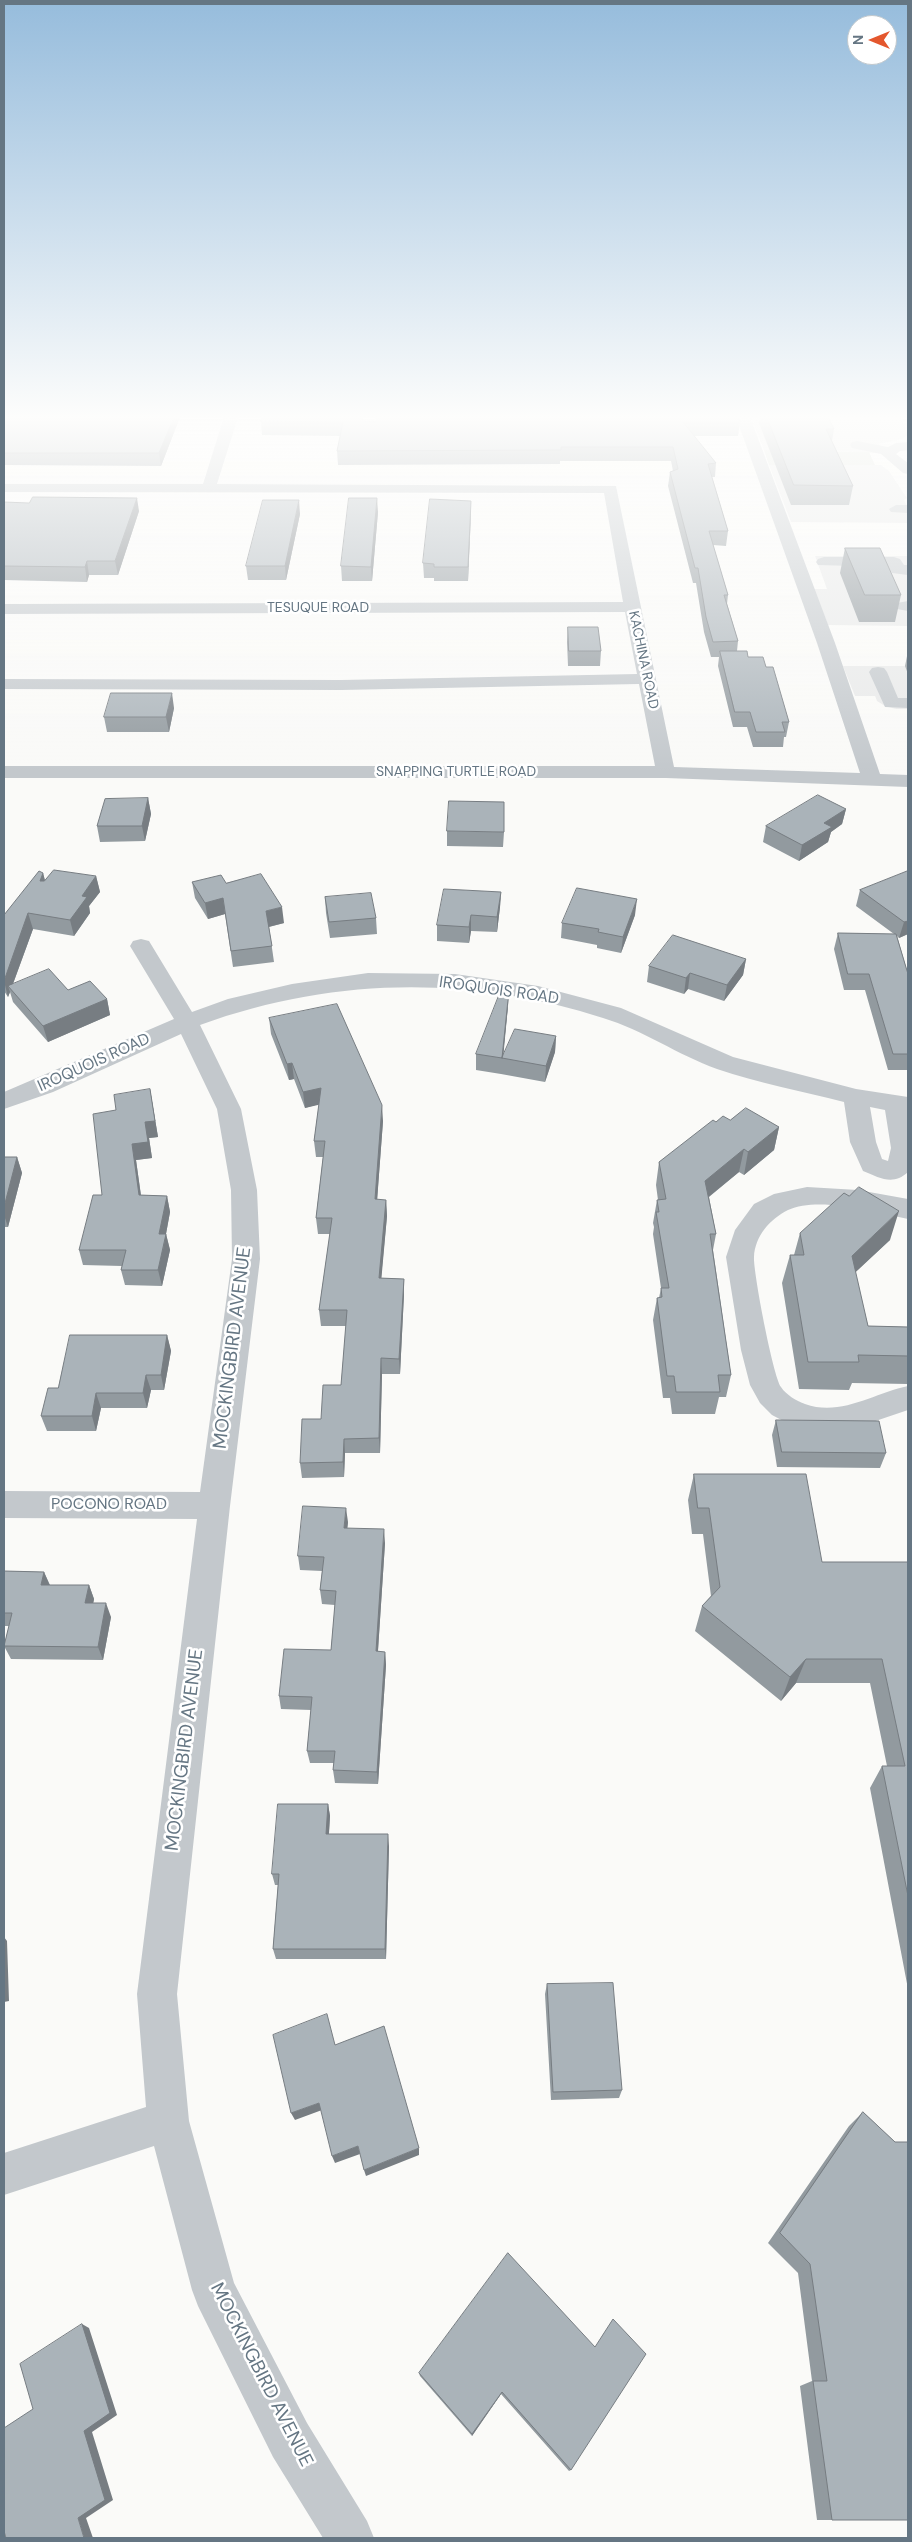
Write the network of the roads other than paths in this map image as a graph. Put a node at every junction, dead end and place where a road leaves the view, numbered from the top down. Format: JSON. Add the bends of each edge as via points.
{"nodes":[{"id":1,"x":619,"y":536,"type":"edge"},
{"id":2,"x":784,"y":536,"type":"edge"},
{"id":3,"x":824,"y":562,"type":"dead end"},
{"id":4,"x":908,"y":570,"type":"edge"},
{"id":5,"x":632,"y":607,"type":"junction"},
{"id":6,"x":4,"y":609,"type":"edge"},
{"id":7,"x":878,"y":672,"type":"dead end"},
{"id":8,"x":647,"y":679,"type":"junction"},
{"id":9,"x":4,"y":684,"type":"edge"},
{"id":10,"x":908,"y":703,"type":"edge"},
{"id":11,"x":4,"y":772,"type":"edge"},
{"id":12,"x":666,"y":772,"type":"junction"},
{"id":13,"x":872,"y":780,"type":"junction"},
{"id":14,"x":908,"y":781,"type":"edge"},
{"id":15,"x":142,"y":946,"type":"dead end"},
{"id":16,"x":186,"y":1022,"type":"junction"},
{"id":17,"x":856,"y":1097,"type":"junction"},
{"id":18,"x":4,"y":1101,"type":"edge"},
{"id":19,"x":902,"y":1104,"type":"edge"},
{"id":20,"x":892,"y":1172,"type":"junction"},
{"id":21,"x":900,"y":1207,"type":"edge"},
{"id":22,"x":908,"y":1398,"type":"edge"},
{"id":23,"x":4,"y":1504,"type":"edge"},
{"id":24,"x":214,"y":1506,"type":"junction"},
{"id":25,"x":168,"y":2121,"type":"junction"},
{"id":26,"x":4,"y":2174,"type":"edge"},
{"id":27,"x":350,"y":2538,"type":"edge"}],
"edges":[{"from":1,"to":5,"type":"street","name":"KACHINA ROAD"},
{"from":2,"to":13,"type":"street","via":[[850,707]]},
{"from":3,"to":4,"type":"street","via":[[894,562],[898,570]]},
{"from":5,"to":6,"type":"street","name":"TESUQUE ROAD"},
{"from":5,"to":8,"type":"street","name":"KACHINA ROAD"},
{"from":7,"to":10,"type":"street","via":[[891,703]]},
{"from":8,"to":9,"type":"street","via":[[341,685]]},
{"from":8,"to":12,"type":"street","name":"KACHINA ROAD"},
{"from":11,"to":12,"type":"street","name":"SNAPPING TURTLE ROAD"},
{"from":12,"to":13,"type":"street","name":"SNAPPING TURTLE ROAD"},
{"from":13,"to":14,"type":"street","name":"SNAPPING TURTLE ROAD"},
{"from":15,"to":16,"type":"street","name":"MOCKINGBIRD AVENUE"},
{"from":16,"to":17,"type":"street","name":"IROQUOIS ROAD","via":[[236,1004],[292,991],[368,980],[455,981],[538,993],[613,1013],[725,1063]]},
{"from":16,"to":18,"type":"street","name":"IROQUOIS ROAD"},
{"from":16,"to":24,"type":"street","name":"MOCKINGBIRD AVENUE","via":[[229,1109],[244,1190],[246,1260]]},
{"from":17,"to":19,"type":"street","name":"IROQUOIS ROAD"},
{"from":17,"to":20,"type":"street","via":[[863,1142],[872,1165]]},
{"from":19,"to":20,"type":"street","via":[[904,1148],[900,1166]]},
{"from":20,"to":21,"type":"street"},
{"from":21,"to":22,"type":"street","via":[[828,1195],[800,1197],[776,1204],[760,1214],[749,1227],[740,1257],[762,1376],[770,1396],[788,1410],[808,1418],[833,1420],[856,1417]]},
{"from":23,"to":24,"type":"street","name":"POCONO ROAD"},
{"from":24,"to":25,"type":"street","name":"MOCKINGBIRD AVENUE","via":[[157,1994]]},
{"from":25,"to":26,"type":"street"},
{"from":25,"to":27,"type":"street","name":"MOCKINGBIRD AVENUE","via":[[214,2290],[290,2440]]}]}
